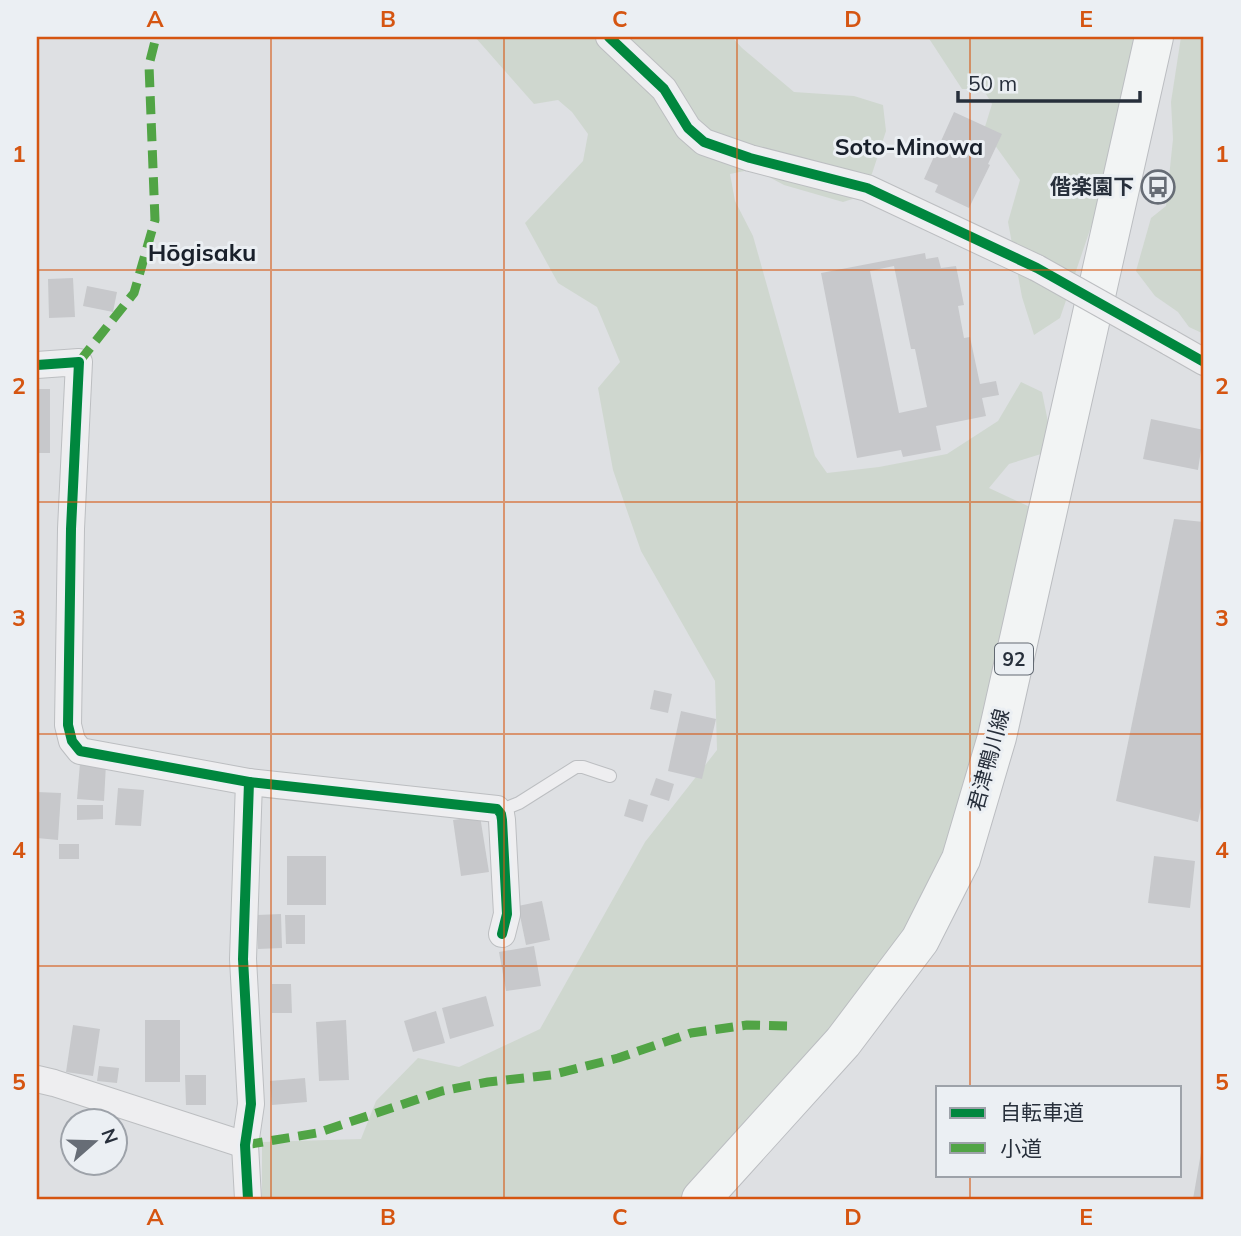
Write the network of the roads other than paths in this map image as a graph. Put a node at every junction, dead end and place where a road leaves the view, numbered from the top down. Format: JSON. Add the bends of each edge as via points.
{"nodes":[{"id":1,"x":609,"y":37,"type":"edge"},
{"id":2,"x":1154,"y":37,"type":"edge"},
{"id":3,"x":1204,"y":362,"type":"edge"},
{"id":4,"x":37,"y":365,"type":"edge"},
{"id":5,"x":610,"y":776,"type":"dead end"},
{"id":6,"x":249,"y":782,"type":"junction"},
{"id":7,"x":499,"y":811,"type":"junction"},
{"id":8,"x":502,"y":934,"type":"dead end"},
{"id":9,"x":37,"y":1079,"type":"edge"},
{"id":10,"x":245,"y":1145,"type":"junction"},
{"id":11,"x":248,"y":1199,"type":"edge"},
{"id":12,"x":701,"y":1199,"type":"edge"}],
"edges":[{"from":1,"to":3,"type":"street","bridge":true,"via":[[664,89],[688,128],[704,142],[867,188],[1038,268]]},
{"from":2,"to":12,"type":"main road","name":"君津鴨川線","number":"92","via":[[997,737],[961,859],[920,940],[843,1042]]},
{"from":4,"to":6,"type":"street","via":[[79,362],[71,529],[68,725],[72,741],[80,751]]},
{"from":5,"to":7,"type":"lane","via":[[576,767]]},
{"from":6,"to":7,"type":"street"},
{"from":6,"to":10,"type":"street","via":[[243,959],[251,1104]]},
{"from":7,"to":8,"type":"street","via":[[507,914]]},
{"from":9,"to":10,"type":"street"},
{"from":10,"to":11,"type":"street"}]}
